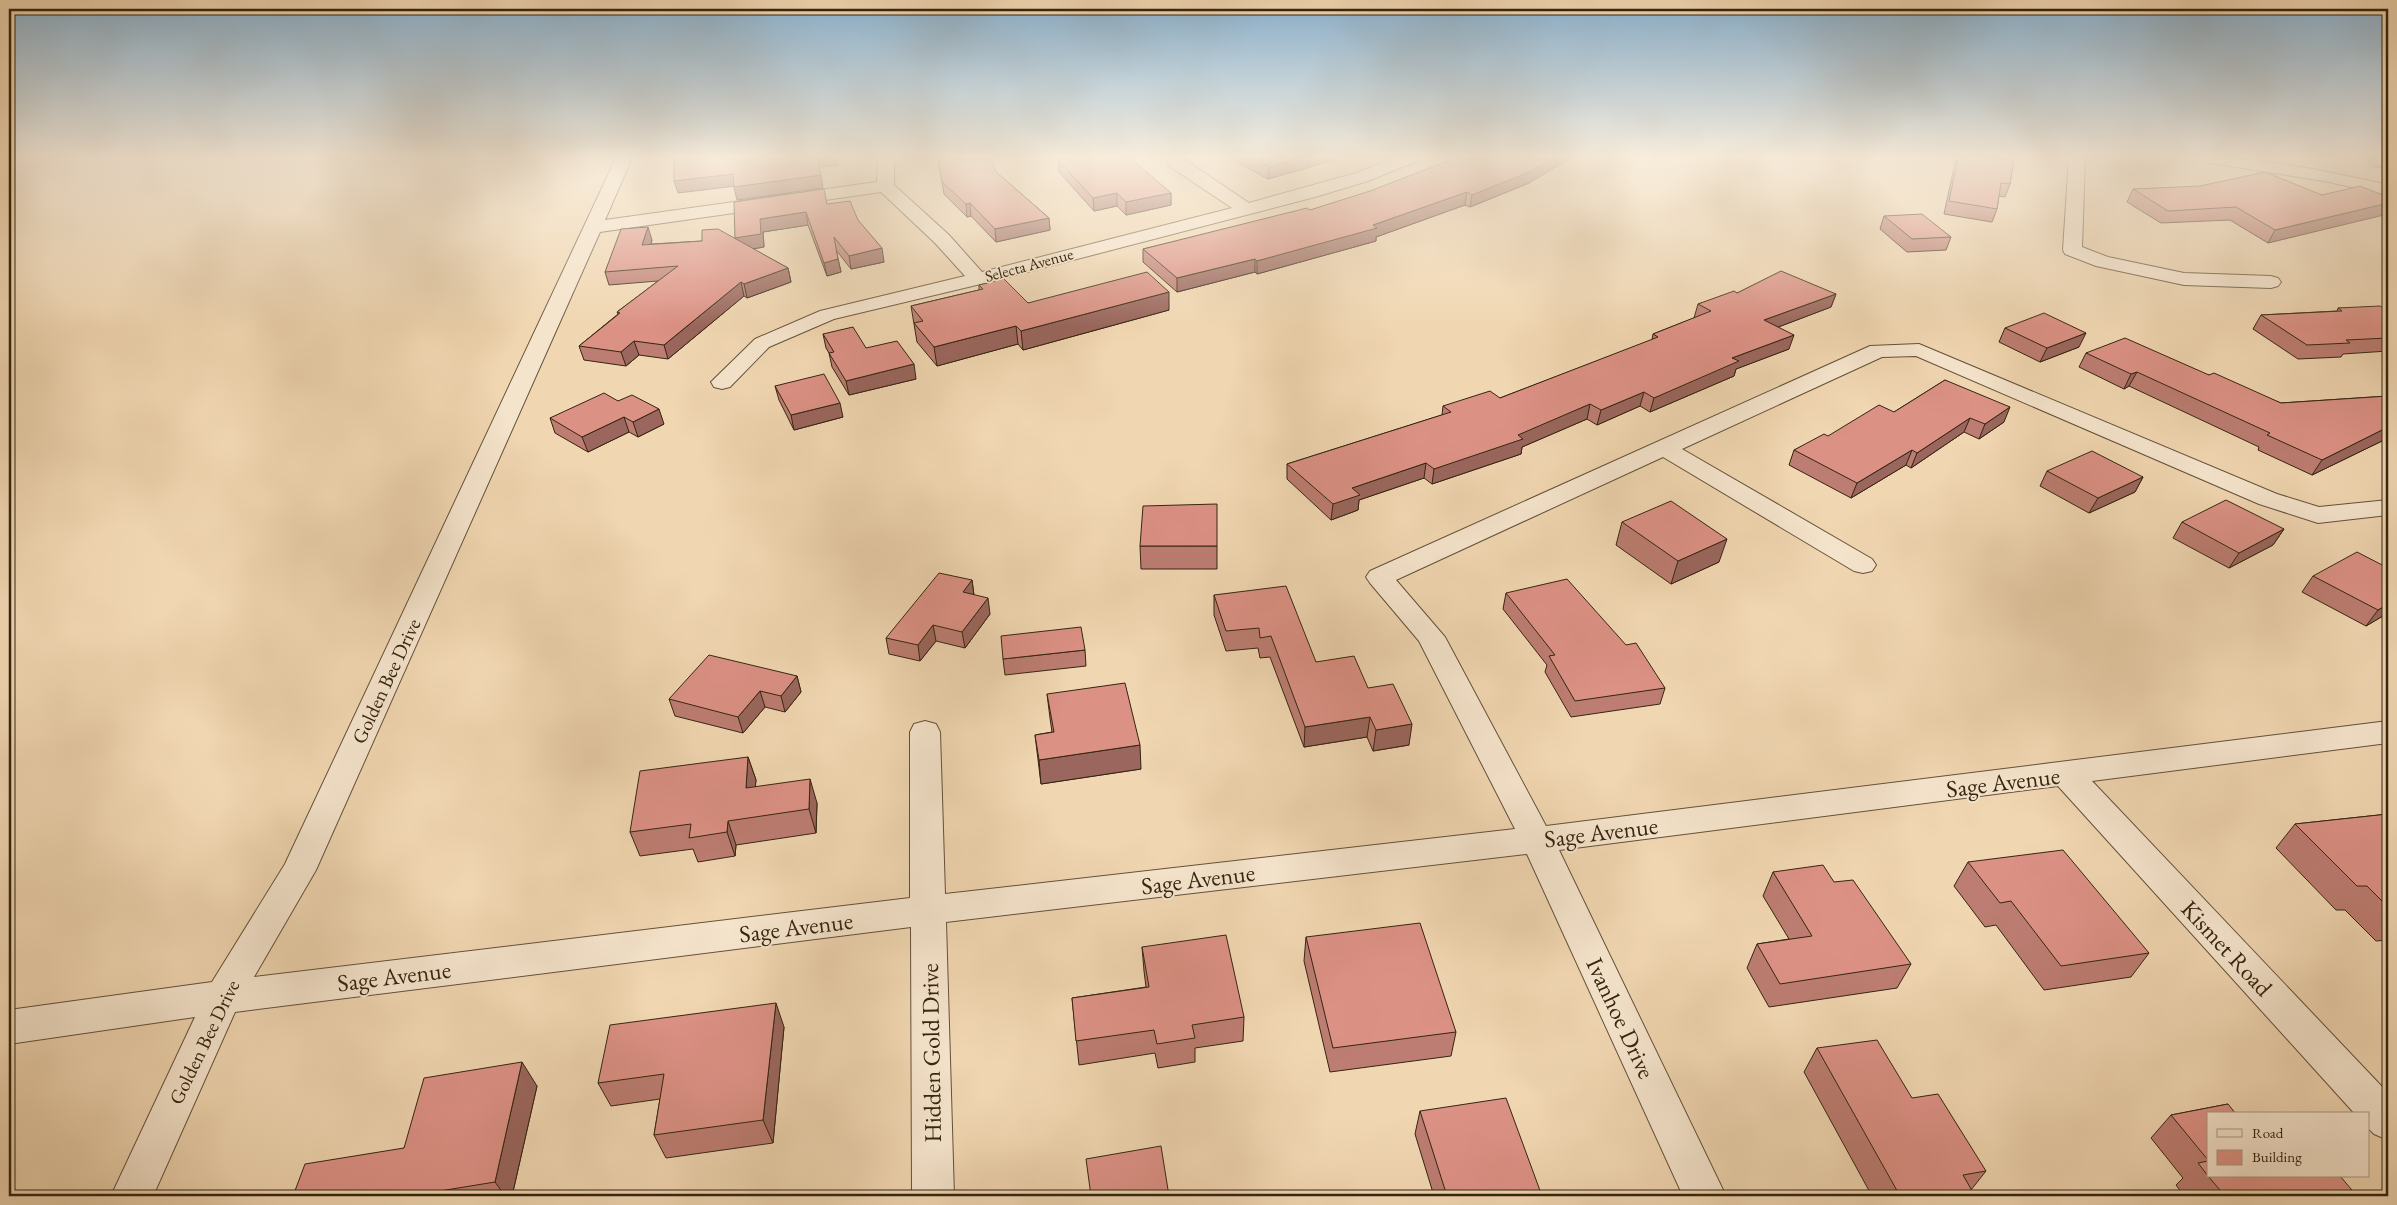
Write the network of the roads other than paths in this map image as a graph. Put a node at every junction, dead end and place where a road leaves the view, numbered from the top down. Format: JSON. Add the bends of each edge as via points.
{"nodes":[{"id":1,"x":599,"y":214,"type":"edge"},
{"id":2,"x":684,"y":214,"type":"edge"},
{"id":3,"x":915,"y":214,"type":"edge"},
{"id":4,"x":1222,"y":214,"type":"edge"},
{"id":5,"x":2074,"y":214,"type":"edge"},
{"id":6,"x":593,"y":227,"type":"junction"},
{"id":7,"x":978,"y":279,"type":"junction"},
{"id":8,"x":2271,"y":282,"type":"dead end"},
{"id":9,"x":722,"y":382,"type":"dead end"},
{"id":10,"x":1664,"y":448,"type":"junction"},
{"id":11,"x":2388,"y":508,"type":"edge"},
{"id":12,"x":1863,"y":565,"type":"dead end"},
{"id":13,"x":925,"y":732,"type":"dead end"},
{"id":14,"x":2388,"y":732,"type":"edge"},
{"id":15,"x":2066,"y":774,"type":"junction"},
{"id":16,"x":1537,"y":840,"type":"junction"},
{"id":17,"x":929,"y":910,"type":"junction"},
{"id":18,"x":223,"y":997,"type":"junction"},
{"id":19,"x":9,"y":1027,"type":"edge"},
{"id":20,"x":2388,"y":1121,"type":"edge"},
{"id":21,"x":132,"y":1196,"type":"edge"},
{"id":22,"x":933,"y":1196,"type":"edge"},
{"id":23,"x":1705,"y":1196,"type":"edge"}],
"edges":[{"from":1,"to":6,"type":"street","name":"Golden Bee Drive"},
{"from":2,"to":6,"type":"street"},
{"from":3,"to":7,"type":"street"},
{"from":4,"to":7,"type":"street","name":"Selecta Avenue"},
{"from":5,"to":8,"type":"street","via":[[2072,250],[2103,262],[2184,279]]},
{"from":6,"to":18,"type":"street","name":"Golden Bee Drive","via":[[299,870]]},
{"from":7,"to":9,"type":"street","name":"Selecta Avenue","via":[[827,315],[762,343]]},
{"from":10,"to":11,"type":"street","via":[[1878,351],[1919,350],[2268,499],[2318,515]]},
{"from":10,"to":12,"type":"street"},
{"from":10,"to":16,"type":"street","name":"Ivanhoe Drive","via":[[1379,577],[1431,637]]},
{"from":13,"to":17,"type":"street","name":"Hidden Gold Drive"},
{"from":14,"to":15,"type":"street","name":"Sage Avenue"},
{"from":15,"to":16,"type":"street","name":"Sage Avenue"},
{"from":15,"to":20,"type":"street","name":"Kismet Road"},
{"from":16,"to":17,"type":"street","name":"Sage Avenue"},
{"from":16,"to":23,"type":"street","name":"Ivanhoe Drive"},
{"from":17,"to":18,"type":"street","name":"Sage Avenue"},
{"from":17,"to":22,"type":"street","name":"Hidden Gold Drive"},
{"from":18,"to":19,"type":"street","name":"Sage Avenue"},
{"from":18,"to":21,"type":"street","name":"Golden Bee Drive"}]}
